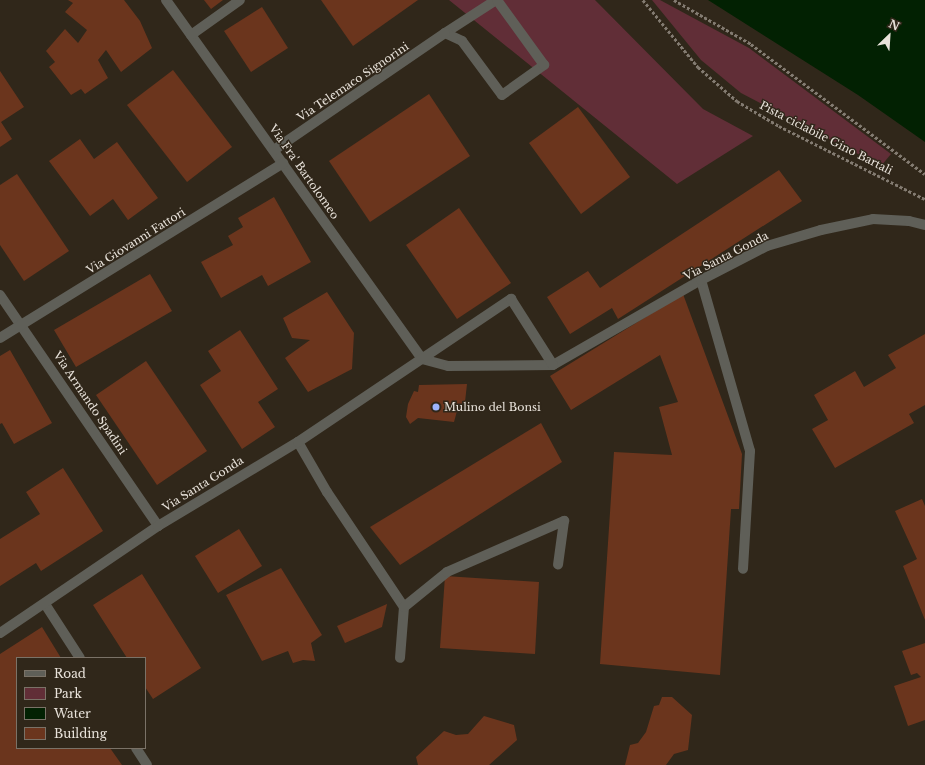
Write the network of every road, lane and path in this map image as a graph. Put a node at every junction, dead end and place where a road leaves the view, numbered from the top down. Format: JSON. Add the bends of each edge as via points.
{"nodes":[{"id":1,"x":166,"y":0,"type":"edge"},
{"id":2,"x":240,"y":0,"type":"edge"},
{"id":3,"x":496,"y":0,"type":"edge"},
{"id":4,"x":643,"y":0,"type":"edge"},
{"id":5,"x":674,"y":0,"type":"edge"},
{"id":6,"x":445,"y":34,"type":"junction"},
{"id":7,"x":191,"y":35,"type":"junction"},
{"id":8,"x":274,"y":150,"type":"junction"},
{"id":9,"x":283,"y":163,"type":"junction"},
{"id":10,"x":925,"y":174,"type":"edge"},
{"id":11,"x":925,"y":198,"type":"edge"},
{"id":12,"x":925,"y":225,"type":"edge"},
{"id":13,"x":701,"y":280,"type":"junction"},
{"id":14,"x":0,"y":295,"type":"edge"},
{"id":15,"x":23,"y":326,"type":"junction"},
{"id":16,"x":0,"y":338,"type":"edge"},
{"id":17,"x":422,"y":359,"type":"junction"},
{"id":18,"x":553,"y":365,"type":"junction"},
{"id":19,"x":298,"y":442,"type":"junction"},
{"id":20,"x":158,"y":526,"type":"junction"},
{"id":21,"x":558,"y":565,"type":"dead end"},
{"id":22,"x":743,"y":569,"type":"dead end"},
{"id":23,"x":46,"y":604,"type":"junction"},
{"id":24,"x":404,"y":607,"type":"junction"},
{"id":25,"x":0,"y":633,"type":"edge"},
{"id":26,"x":79,"y":657,"type":"edge"},
{"id":27,"x":400,"y":658,"type":"dead end"},
{"id":28,"x":137,"y":749,"type":"edge"},
{"id":29,"x":147,"y":765,"type":"edge"}],
"edges":[{"from":1,"to":7,"type":"street","name":"Via Fra' Bartolomeo"},
{"from":2,"to":7,"type":"street"},
{"from":3,"to":6,"type":"street","name":"Via Telemaco Signorini"},
{"from":3,"to":6,"type":"street","name":"Via Telemaco Signorini","via":[[544,65],[502,95],[462,41]]},
{"from":4,"to":11,"type":"path","name":"Pista ciclabile Gino Bartali","via":[[698,66],[737,101],[779,126]]},
{"from":5,"to":10,"type":"path","via":[[750,44]]},
{"from":6,"to":8,"type":"street","name":"Via Telemaco Signorini"},
{"from":7,"to":8,"type":"street","name":"Via Fra' Bartolomeo"},
{"from":8,"to":9,"type":"street","name":"Via Fra' Bartolomeo"},
{"from":9,"to":15,"type":"street","name":"Via Giovanni Fattori"},
{"from":9,"to":17,"type":"street","name":"Via Fra' Bartolomeo"},
{"from":12,"to":13,"type":"street","name":"Via Santa Gonda","via":[[910,221],[873,219],[821,230],[768,246]]},
{"from":13,"to":18,"type":"street","name":"Via Santa Gonda"},
{"from":13,"to":22,"type":"street","via":[[750,451]]},
{"from":14,"to":15,"type":"street","name":"Via Armando Spadini"},
{"from":15,"to":16,"type":"street","name":"Via Giovanni Fattori"},
{"from":15,"to":20,"type":"street","name":"Via Armando Spadini"},
{"from":17,"to":18,"type":"street","name":"Via Santa Gonda","via":[[448,366]]},
{"from":17,"to":18,"type":"street","name":"Via Santa Gonda","via":[[511,299]]},
{"from":17,"to":19,"type":"street","name":"Via Santa Gonda"},
{"from":19,"to":20,"type":"street","name":"Via Santa Gonda"},
{"from":19,"to":24,"type":"street","via":[[327,492]]},
{"from":20,"to":23,"type":"street","name":"Via Santa Gonda"},
{"from":21,"to":24,"type":"street","via":[[564,521],[447,572]]},
{"from":23,"to":25,"type":"street","name":"Via Santa Gonda"},
{"from":23,"to":26,"type":"street"},
{"from":24,"to":27,"type":"street"},
{"from":28,"to":29,"type":"street"}]}
